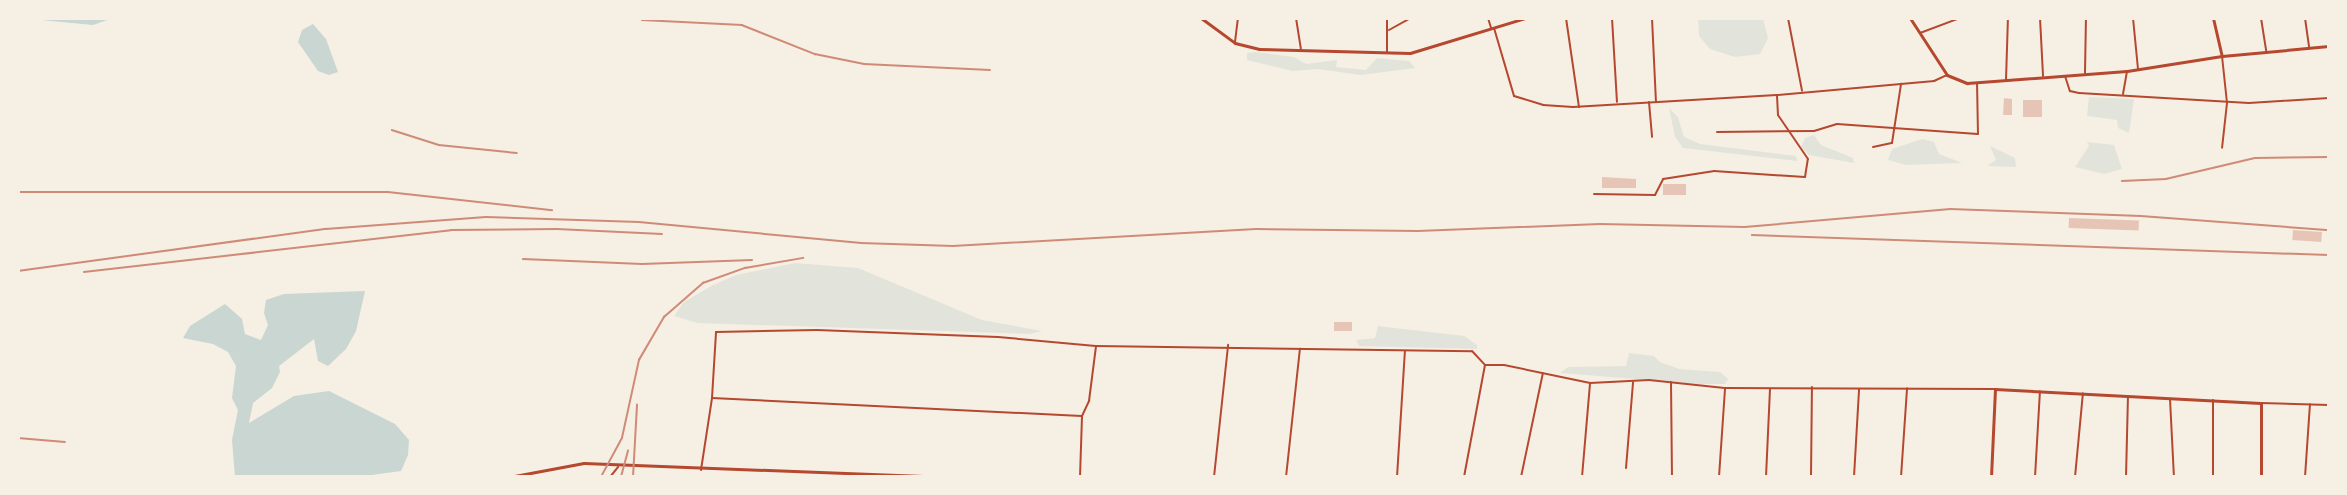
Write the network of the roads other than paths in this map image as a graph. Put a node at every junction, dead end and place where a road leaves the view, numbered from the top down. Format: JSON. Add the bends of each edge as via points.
{"nodes":[{"id":1,"x":1201,"y":18,"type":"edge"},
{"id":2,"x":1238,"y":18,"type":"edge"},
{"id":3,"x":1296,"y":18,"type":"edge"},
{"id":4,"x":1387,"y":18,"type":"edge"},
{"id":5,"x":1411,"y":18,"type":"edge"},
{"id":6,"x":1488,"y":18,"type":"edge"},
{"id":7,"x":1525,"y":18,"type":"edge"},
{"id":8,"x":1566,"y":18,"type":"edge"},
{"id":9,"x":1612,"y":18,"type":"edge"},
{"id":10,"x":1652,"y":18,"type":"edge"},
{"id":11,"x":1788,"y":18,"type":"edge"},
{"id":12,"x":1910,"y":18,"type":"edge"},
{"id":13,"x":1942,"y":18,"type":"edge"},
{"id":14,"x":1959,"y":18,"type":"edge"},
{"id":15,"x":2008,"y":18,"type":"edge"},
{"id":16,"x":2040,"y":18,"type":"edge"},
{"id":17,"x":2086,"y":18,"type":"edge"},
{"id":18,"x":2133,"y":18,"type":"edge"},
{"id":19,"x":2213,"y":18,"type":"edge"},
{"id":20,"x":2261,"y":18,"type":"edge"},
{"id":21,"x":2305,"y":18,"type":"edge"},
{"id":22,"x":1945,"y":23,"type":"junction"},
{"id":23,"x":1493,"y":28,"type":"junction"},
{"id":24,"x":1389,"y":30,"type":"junction"},
{"id":25,"x":1920,"y":33,"type":"junction"},
{"id":26,"x":1235,"y":43,"type":"junction"},
{"id":27,"x":2329,"y":46,"type":"edge"},
{"id":28,"x":2309,"y":47,"type":"junction"},
{"id":29,"x":2266,"y":51,"type":"junction"},
{"id":30,"x":1301,"y":52,"type":"junction"},
{"id":31,"x":1387,"y":52,"type":"junction"},
{"id":32,"x":2222,"y":56,"type":"junction"},
{"id":33,"x":2138,"y":69,"type":"junction"},
{"id":34,"x":2127,"y":71,"type":"junction"},
{"id":35,"x":2085,"y":73,"type":"junction"},
{"id":36,"x":1947,"y":75,"type":"junction"},
{"id":37,"x":2065,"y":75,"type":"junction"},
{"id":38,"x":2043,"y":76,"type":"junction"},
{"id":39,"x":2007,"y":80,"type":"junction"},
{"id":40,"x":1977,"y":83,"type":"junction"},
{"id":41,"x":1901,"y":84,"type":"junction"},
{"id":42,"x":1802,"y":91,"type":"junction"},
{"id":43,"x":1777,"y":95,"type":"junction"},
{"id":44,"x":2122,"y":96,"type":"junction"},
{"id":45,"x":2329,"y":98,"type":"edge"},
{"id":46,"x":1649,"y":102,"type":"junction"},
{"id":47,"x":1656,"y":102,"type":"junction"},
{"id":48,"x":1617,"y":103,"type":"junction"},
{"id":49,"x":2227,"y":103,"type":"junction"},
{"id":50,"x":1579,"y":107,"type":"junction"},
{"id":51,"x":1896,"y":129,"type":"junction"},
{"id":52,"x":1789,"y":131,"type":"junction"},
{"id":53,"x":1717,"y":132,"type":"dead end"},
{"id":54,"x":1652,"y":136,"type":"dead end"},
{"id":55,"x":1873,"y":147,"type":"dead end"},
{"id":56,"x":2222,"y":148,"type":"dead end"},
{"id":57,"x":1594,"y":194,"type":"dead end"},
{"id":58,"x":1228,"y":345,"type":"junction"},
{"id":59,"x":1096,"y":346,"type":"junction"},
{"id":60,"x":1300,"y":349,"type":"junction"},
{"id":61,"x":1405,"y":351,"type":"junction"},
{"id":62,"x":1485,"y":365,"type":"junction"},
{"id":63,"x":1543,"y":373,"type":"junction"},
{"id":64,"x":1634,"y":382,"type":"junction"},
{"id":65,"x":1671,"y":382,"type":"junction"},
{"id":66,"x":1590,"y":383,"type":"junction"},
{"id":67,"x":1812,"y":387,"type":"junction"},
{"id":68,"x":1725,"y":388,"type":"junction"},
{"id":69,"x":1907,"y":388,"type":"junction"},
{"id":70,"x":1995,"y":388,"type":"junction"},
{"id":71,"x":1770,"y":389,"type":"junction"},
{"id":72,"x":1859,"y":389,"type":"junction"},
{"id":73,"x":2040,"y":391,"type":"junction"},
{"id":74,"x":2083,"y":393,"type":"junction"},
{"id":75,"x":2128,"y":396,"type":"junction"},
{"id":76,"x":712,"y":398,"type":"junction"},
{"id":77,"x":2170,"y":398,"type":"junction"},
{"id":78,"x":2213,"y":400,"type":"junction"},
{"id":79,"x":2261,"y":403,"type":"junction"},
{"id":80,"x":2310,"y":404,"type":"junction"},
{"id":81,"x":2329,"y":405,"type":"edge"},
{"id":82,"x":1082,"y":416,"type":"junction"},
{"id":83,"x":618,"y":467,"type":"junction"},
{"id":84,"x":1626,"y":468,"type":"dead end"},
{"id":85,"x":701,"y":470,"type":"junction"},
{"id":86,"x":914,"y":476,"type":"edge"},
{"id":87,"x":509,"y":477,"type":"edge"},
{"id":88,"x":610,"y":477,"type":"edge"},
{"id":89,"x":943,"y":477,"type":"edge"},
{"id":90,"x":1080,"y":477,"type":"edge"},
{"id":91,"x":1214,"y":477,"type":"edge"},
{"id":92,"x":1286,"y":477,"type":"edge"},
{"id":93,"x":1397,"y":477,"type":"edge"},
{"id":94,"x":1464,"y":477,"type":"edge"},
{"id":95,"x":1521,"y":477,"type":"edge"},
{"id":96,"x":1582,"y":477,"type":"edge"},
{"id":97,"x":1672,"y":477,"type":"edge"},
{"id":98,"x":1719,"y":477,"type":"edge"},
{"id":99,"x":1766,"y":477,"type":"edge"},
{"id":100,"x":1811,"y":477,"type":"edge"},
{"id":101,"x":1854,"y":477,"type":"edge"},
{"id":102,"x":1901,"y":477,"type":"edge"},
{"id":103,"x":1991,"y":477,"type":"edge"},
{"id":104,"x":2035,"y":477,"type":"edge"},
{"id":105,"x":2075,"y":477,"type":"edge"},
{"id":106,"x":2126,"y":477,"type":"edge"},
{"id":107,"x":2174,"y":477,"type":"edge"},
{"id":108,"x":2214,"y":477,"type":"edge"},
{"id":109,"x":2261,"y":477,"type":"edge"},
{"id":110,"x":2305,"y":477,"type":"edge"}],
"edges":[{"from":1,"to":26,"type":"street"},
{"from":2,"to":26,"type":"street"},
{"from":3,"to":30,"type":"street"},
{"from":4,"to":24,"type":"street"},
{"from":5,"to":24,"type":"street"},
{"from":6,"to":23,"type":"street"},
{"from":7,"to":23,"type":"street"},
{"from":8,"to":50,"type":"street"},
{"from":9,"to":48,"type":"street"},
{"from":10,"to":47,"type":"street"},
{"from":11,"to":42,"type":"street"},
{"from":12,"to":25,"type":"street"},
{"from":13,"to":22,"type":"street"},
{"from":14,"to":22,"type":"street"},
{"from":15,"to":39,"type":"street"},
{"from":16,"to":38,"type":"street"},
{"from":17,"to":35,"type":"street"},
{"from":18,"to":33,"type":"street"},
{"from":19,"to":32,"type":"street"},
{"from":20,"to":29,"type":"street"},
{"from":21,"to":28,"type":"street"},
{"from":22,"to":25,"type":"street"},
{"from":23,"to":31,"type":"street","via":[[1419,52]]},
{"from":23,"to":50,"type":"street","via":[[1517,100]]},
{"from":24,"to":31,"type":"street"},
{"from":25,"to":36,"type":"street"},
{"from":26,"to":30,"type":"street"},
{"from":27,"to":28,"type":"street"},
{"from":28,"to":29,"type":"street"},
{"from":29,"to":32,"type":"street"},
{"from":30,"to":31,"type":"street"},
{"from":32,"to":33,"type":"street"},
{"from":32,"to":49,"type":"street"},
{"from":33,"to":34,"type":"street"},
{"from":34,"to":35,"type":"street"},
{"from":34,"to":44,"type":"street"},
{"from":35,"to":37,"type":"street"},
{"from":36,"to":40,"type":"street","via":[[1957,82]]},
{"from":36,"to":41,"type":"street","via":[[1934,81]]},
{"from":37,"to":38,"type":"street"},
{"from":37,"to":44,"type":"street","via":[[2070,91]]},
{"from":38,"to":39,"type":"street"},
{"from":39,"to":40,"type":"street"},
{"from":40,"to":51,"type":"street","via":[[1978,134]]},
{"from":41,"to":42,"type":"street"},
{"from":41,"to":51,"type":"street"},
{"from":42,"to":43,"type":"street"},
{"from":43,"to":47,"type":"street"},
{"from":43,"to":52,"type":"street","via":[[1778,115]]},
{"from":44,"to":49,"type":"street"},
{"from":45,"to":49,"type":"street"},
{"from":46,"to":47,"type":"street"},
{"from":46,"to":48,"type":"street"},
{"from":46,"to":54,"type":"street"},
{"from":48,"to":50,"type":"street"},
{"from":49,"to":56,"type":"street"},
{"from":51,"to":52,"type":"street","via":[[1837,124],[1814,131]]},
{"from":51,"to":55,"type":"street","via":[[1892,143]]},
{"from":52,"to":53,"type":"street"},
{"from":52,"to":57,"type":"street","via":[[1808,159],[1805,177],[1714,171],[1663,179],[1655,195]]},
{"from":58,"to":59,"type":"street"},
{"from":58,"to":60,"type":"street"},
{"from":58,"to":91,"type":"street"},
{"from":59,"to":76,"type":"street","via":[[987,336],[817,330],[716,332]]},
{"from":59,"to":82,"type":"street","via":[[1087,413]]},
{"from":60,"to":61,"type":"street"},
{"from":60,"to":92,"type":"street"},
{"from":61,"to":62,"type":"street","via":[[1472,351]]},
{"from":61,"to":93,"type":"street"},
{"from":62,"to":63,"type":"street"},
{"from":62,"to":94,"type":"street"},
{"from":63,"to":66,"type":"street"},
{"from":63,"to":95,"type":"street"},
{"from":64,"to":65,"type":"street"},
{"from":64,"to":66,"type":"street"},
{"from":64,"to":84,"type":"street"},
{"from":65,"to":68,"type":"street"},
{"from":65,"to":97,"type":"street"},
{"from":66,"to":96,"type":"street"},
{"from":67,"to":71,"type":"street"},
{"from":67,"to":72,"type":"street"},
{"from":67,"to":100,"type":"street"},
{"from":68,"to":71,"type":"street"},
{"from":68,"to":98,"type":"street"},
{"from":69,"to":70,"type":"street"},
{"from":69,"to":72,"type":"street"},
{"from":69,"to":102,"type":"street"},
{"from":70,"to":73,"type":"street"},
{"from":70,"to":103,"type":"street"},
{"from":71,"to":99,"type":"street"},
{"from":72,"to":101,"type":"street"},
{"from":73,"to":74,"type":"street"},
{"from":73,"to":104,"type":"street"},
{"from":74,"to":75,"type":"street"},
{"from":74,"to":105,"type":"street"},
{"from":75,"to":77,"type":"street"},
{"from":75,"to":106,"type":"street"},
{"from":76,"to":82,"type":"street"},
{"from":76,"to":85,"type":"street"},
{"from":77,"to":78,"type":"street"},
{"from":77,"to":107,"type":"street"},
{"from":78,"to":79,"type":"street"},
{"from":78,"to":108,"type":"street"},
{"from":79,"to":80,"type":"street"},
{"from":79,"to":109,"type":"street"},
{"from":80,"to":81,"type":"street"},
{"from":80,"to":110,"type":"street"},
{"from":82,"to":90,"type":"street"},
{"from":83,"to":85,"type":"street"},
{"from":83,"to":87,"type":"street","via":[[584,463]]},
{"from":83,"to":88,"type":"street"},
{"from":85,"to":86,"type":"street"},
{"from":86,"to":89,"type":"street"}]}
